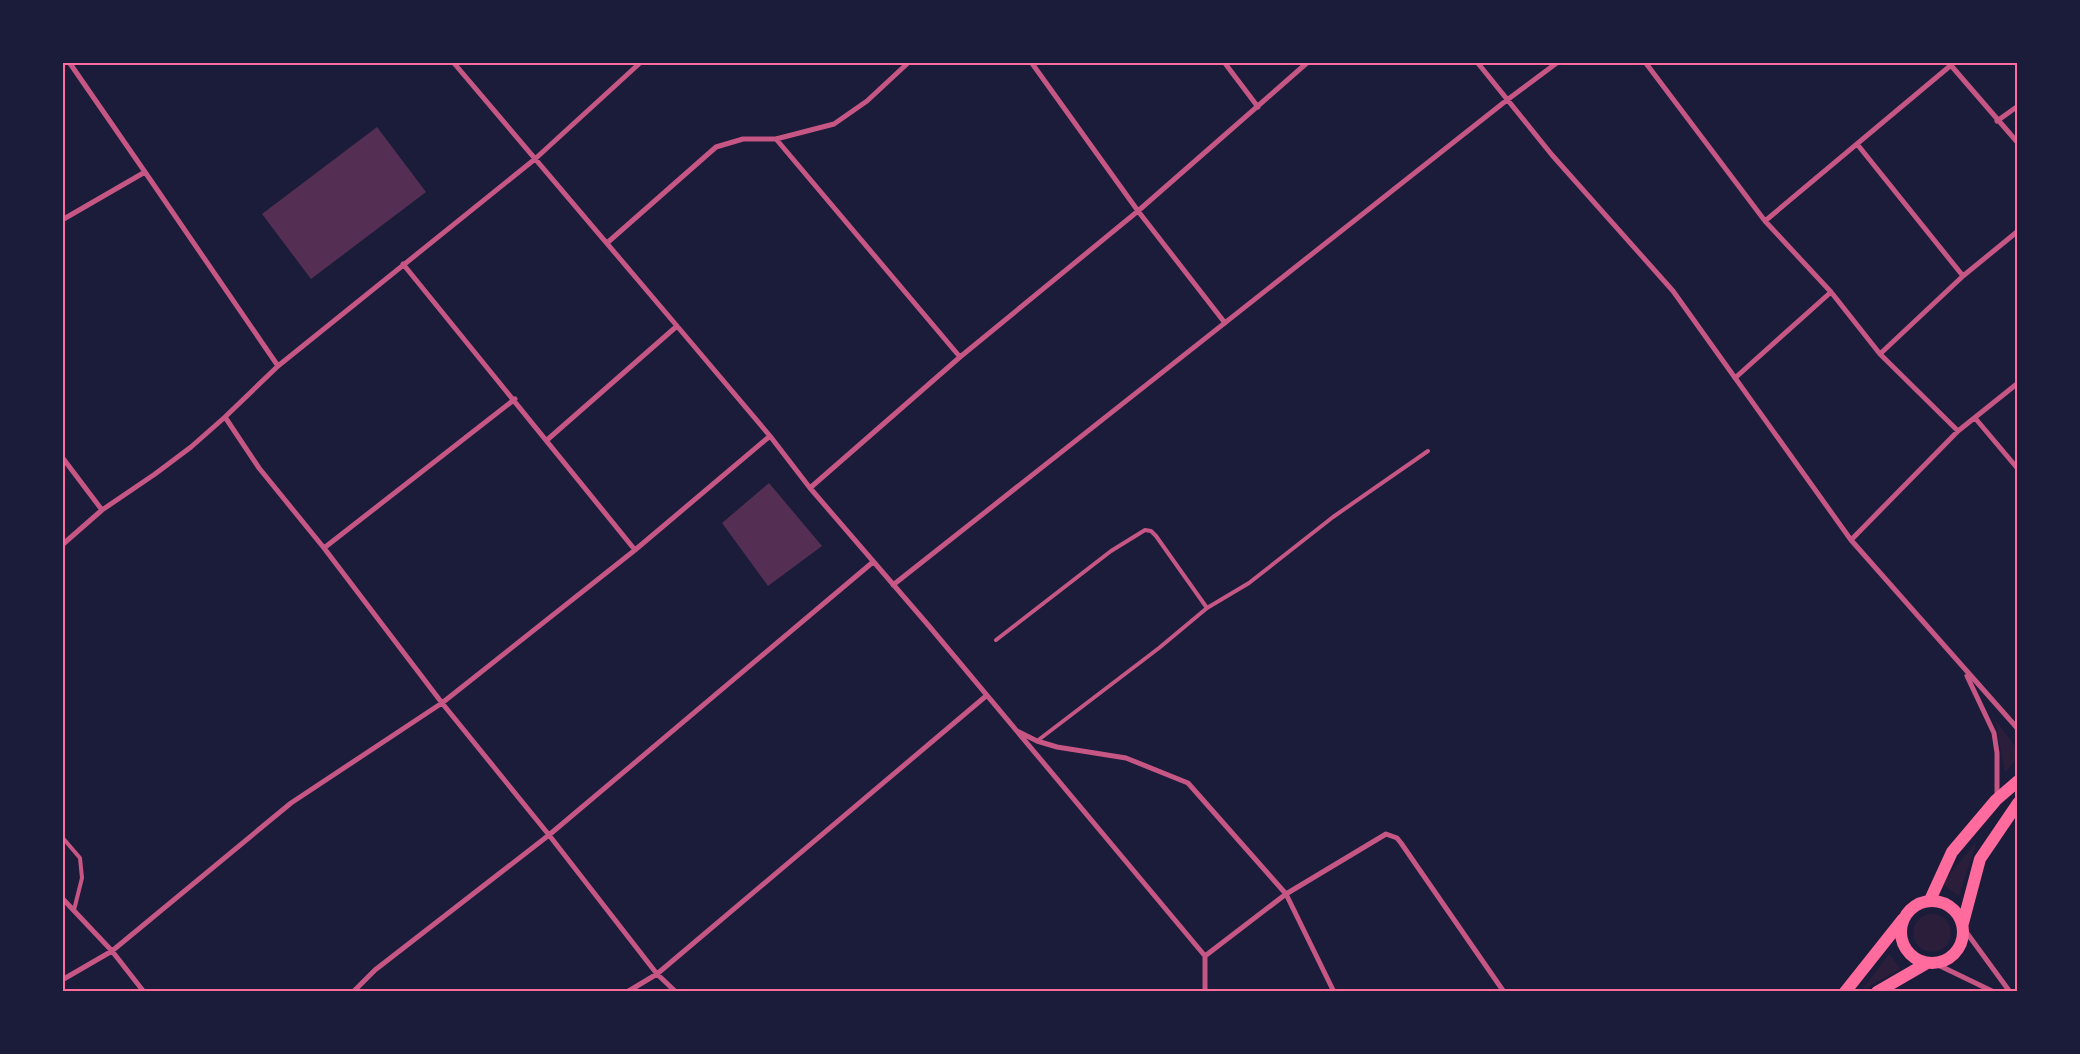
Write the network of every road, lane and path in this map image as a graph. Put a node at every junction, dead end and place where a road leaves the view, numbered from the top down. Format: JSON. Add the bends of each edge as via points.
{"nodes":[{"id":1,"x":69,"y":62,"type":"edge"},
{"id":2,"x":452,"y":62,"type":"edge"},
{"id":3,"x":641,"y":62,"type":"edge"},
{"id":4,"x":909,"y":62,"type":"edge"},
{"id":5,"x":1031,"y":62,"type":"edge"},
{"id":6,"x":1224,"y":62,"type":"edge"},
{"id":7,"x":1308,"y":62,"type":"edge"},
{"id":8,"x":1477,"y":62,"type":"edge"},
{"id":9,"x":1558,"y":62,"type":"edge"},
{"id":10,"x":1645,"y":62,"type":"edge"},
{"id":11,"x":1949,"y":64,"type":"edge"},
{"id":12,"x":1507,"y":100,"type":"junction"},
{"id":13,"x":2018,"y":106,"type":"edge"},
{"id":14,"x":1258,"y":107,"type":"junction"},
{"id":15,"x":1998,"y":121,"type":"junction"},
{"id":16,"x":776,"y":139,"type":"junction"},
{"id":17,"x":2018,"y":143,"type":"edge"},
{"id":18,"x":1857,"y":144,"type":"junction"},
{"id":19,"x":535,"y":159,"type":"junction"},
{"id":20,"x":145,"y":172,"type":"junction"},
{"id":21,"x":1138,"y":211,"type":"junction"},
{"id":22,"x":62,"y":220,"type":"edge"},
{"id":23,"x":1765,"y":221,"type":"junction"},
{"id":24,"x":2018,"y":231,"type":"edge"},
{"id":25,"x":607,"y":243,"type":"junction"},
{"id":26,"x":403,"y":264,"type":"junction"},
{"id":27,"x":1963,"y":276,"type":"junction"},
{"id":28,"x":1831,"y":292,"type":"junction"},
{"id":29,"x":1225,"y":323,"type":"junction"},
{"id":30,"x":677,"y":326,"type":"junction"},
{"id":31,"x":1880,"y":354,"type":"junction"},
{"id":32,"x":960,"y":358,"type":"junction"},
{"id":33,"x":278,"y":366,"type":"junction"},
{"id":34,"x":1736,"y":378,"type":"junction"},
{"id":35,"x":2018,"y":383,"type":"edge"},
{"id":36,"x":515,"y":399,"type":"junction"},
{"id":37,"x":225,"y":417,"type":"junction"},
{"id":38,"x":1974,"y":418,"type":"junction"},
{"id":39,"x":1958,"y":431,"type":"junction"},
{"id":40,"x":770,"y":436,"type":"junction"},
{"id":41,"x":547,"y":440,"type":"junction"},
{"id":42,"x":1428,"y":451,"type":"dead end"},
{"id":43,"x":62,"y":457,"type":"edge"},
{"id":44,"x":2018,"y":468,"type":"edge"},
{"id":45,"x":810,"y":488,"type":"junction"},
{"id":46,"x":102,"y":510,"type":"junction"},
{"id":47,"x":1851,"y":540,"type":"junction"},
{"id":48,"x":62,"y":545,"type":"edge"},
{"id":49,"x":324,"y":548,"type":"junction"},
{"id":50,"x":635,"y":550,"type":"junction"},
{"id":51,"x":874,"y":562,"type":"junction"},
{"id":52,"x":892,"y":585,"type":"junction"},
{"id":53,"x":1207,"y":608,"type":"junction"},
{"id":54,"x":996,"y":640,"type":"dead end"},
{"id":55,"x":1964,"y":669,"type":"junction"},
{"id":56,"x":986,"y":696,"type":"junction"},
{"id":57,"x":442,"y":703,"type":"junction"},
{"id":58,"x":2018,"y":729,"type":"edge"},
{"id":59,"x":1014,"y":730,"type":"junction"},
{"id":60,"x":1037,"y":742,"type":"junction"},
{"id":61,"x":2018,"y":782,"type":"edge"},
{"id":62,"x":1996,"y":800,"type":"junction"},
{"id":63,"x":2018,"y":803,"type":"edge"},
{"id":64,"x":549,"y":835,"type":"junction"},
{"id":65,"x":62,"y":837,"type":"edge"},
{"id":66,"x":1286,"y":894,"type":"junction"},
{"id":67,"x":62,"y":898,"type":"edge"},
{"id":68,"x":1930,"y":900,"type":"junction"},
{"id":69,"x":74,"y":910,"type":"junction"},
{"id":70,"x":1904,"y":917,"type":"junction"},
{"id":71,"x":1963,"y":926,"type":"junction"},
{"id":72,"x":112,"y":951,"type":"junction"},
{"id":73,"x":1205,"y":956,"type":"junction"},
{"id":74,"x":1930,"y":963,"type":"junction"},
{"id":75,"x":657,"y":974,"type":"junction"},
{"id":76,"x":62,"y":980,"type":"edge"},
{"id":77,"x":144,"y":992,"type":"edge"},
{"id":78,"x":353,"y":992,"type":"edge"},
{"id":79,"x":627,"y":992,"type":"edge"},
{"id":80,"x":676,"y":992,"type":"edge"},
{"id":81,"x":1205,"y":992,"type":"edge"},
{"id":82,"x":1334,"y":992,"type":"edge"},
{"id":83,"x":1504,"y":992,"type":"edge"},
{"id":84,"x":1845,"y":992,"type":"edge"},
{"id":85,"x":1877,"y":992,"type":"edge"},
{"id":86,"x":1994,"y":992,"type":"edge"},
{"id":87,"x":2010,"y":992,"type":"edge"}],
"edges":[{"from":1,"to":20,"type":"street"},
{"from":2,"to":19,"type":"street"},
{"from":3,"to":19,"type":"street"},
{"from":4,"to":16,"type":"street","via":[[867,101],[834,124]]},
{"from":5,"to":21,"type":"street"},
{"from":6,"to":14,"type":"street"},
{"from":7,"to":14,"type":"street"},
{"from":8,"to":12,"type":"street"},
{"from":9,"to":12,"type":"street"},
{"from":10,"to":23,"type":"street"},
{"from":11,"to":15,"type":"street"},
{"from":11,"to":18,"type":"street"},
{"from":12,"to":29,"type":"street"},
{"from":12,"to":34,"type":"street","via":[[1672,290]]},
{"from":13,"to":15,"type":"street"},
{"from":14,"to":21,"type":"street"},
{"from":15,"to":17,"type":"street"},
{"from":16,"to":25,"type":"street","via":[[743,139],[716,147]]},
{"from":16,"to":32,"type":"street"},
{"from":18,"to":23,"type":"street"},
{"from":18,"to":27,"type":"street"},
{"from":19,"to":25,"type":"street"},
{"from":19,"to":26,"type":"street"},
{"from":20,"to":22,"type":"street"},
{"from":20,"to":33,"type":"street"},
{"from":21,"to":29,"type":"street"},
{"from":21,"to":32,"type":"street"},
{"from":23,"to":28,"type":"street"},
{"from":24,"to":27,"type":"street"},
{"from":25,"to":30,"type":"street"},
{"from":26,"to":33,"type":"street"},
{"from":26,"to":36,"type":"street"},
{"from":27,"to":31,"type":"street"},
{"from":28,"to":31,"type":"street"},
{"from":28,"to":34,"type":"street"},
{"from":29,"to":52,"type":"street"},
{"from":30,"to":40,"type":"street"},
{"from":30,"to":41,"type":"street"},
{"from":31,"to":39,"type":"street"},
{"from":32,"to":45,"type":"street"},
{"from":33,"to":37,"type":"street"},
{"from":34,"to":47,"type":"street"},
{"from":35,"to":38,"type":"street"},
{"from":36,"to":41,"type":"street"},
{"from":36,"to":49,"type":"street"},
{"from":37,"to":46,"type":"street","via":[[155,474]]},
{"from":37,"to":49,"type":"street","via":[[259,468]]},
{"from":38,"to":39,"type":"street"},
{"from":38,"to":44,"type":"street"},
{"from":39,"to":47,"type":"street"},
{"from":40,"to":45,"type":"street"},
{"from":40,"to":50,"type":"street"},
{"from":41,"to":50,"type":"street"},
{"from":42,"to":53,"type":"lane","via":[[1333,517],[1248,583]]},
{"from":43,"to":46,"type":"street"},
{"from":45,"to":51,"type":"street"},
{"from":46,"to":48,"type":"street"},
{"from":47,"to":55,"type":"street"},
{"from":49,"to":57,"type":"street"},
{"from":50,"to":57,"type":"street"},
{"from":51,"to":52,"type":"street"},
{"from":51,"to":64,"type":"street"},
{"from":52,"to":56,"type":"street"},
{"from":53,"to":54,"type":"lane","via":[[1156,536],[1145,530],[1111,551]]},
{"from":53,"to":60,"type":"lane"},
{"from":55,"to":58,"type":"street"},
{"from":55,"to":62,"type":"street","via":[[1994,734],[1998,752]]},
{"from":56,"to":59,"type":"street"},
{"from":56,"to":75,"type":"street"},
{"from":57,"to":64,"type":"street"},
{"from":57,"to":72,"type":"street","via":[[291,803]]},
{"from":59,"to":60,"type":"street"},
{"from":59,"to":73,"type":"street"},
{"from":60,"to":66,"type":"street","via":[[1126,758],[1188,783]]},
{"from":61,"to":62,"type":"main road"},
{"from":62,"to":68,"type":"main road","via":[[1952,852]]},
{"from":63,"to":71,"type":"main road","via":[[1980,859]]},
{"from":64,"to":75,"type":"street"},
{"from":64,"to":78,"type":"street","via":[[375,970]]},
{"from":65,"to":69,"type":"lane","via":[[80,858],[82,878]]},
{"from":66,"to":73,"type":"street"},
{"from":66,"to":82,"type":"street"},
{"from":66,"to":83,"type":"street","via":[[1379,836],[1392,835],[1401,843]]},
{"from":67,"to":69,"type":"street"},
{"from":68,"to":70,"type":"main road","via":[[1911,908]]},
{"from":68,"to":71,"type":"main road","via":[[1950,906]]},
{"from":69,"to":72,"type":"street"},
{"from":70,"to":74,"type":"main road","via":[[1901,936],[1904,946],[1910,954]]},
{"from":70,"to":84,"type":"main road"},
{"from":71,"to":74,"type":"main road","via":[[1963,939],[1952,956]]},
{"from":71,"to":87,"type":"street"},
{"from":72,"to":76,"type":"street"},
{"from":72,"to":77,"type":"street"},
{"from":73,"to":81,"type":"street"},
{"from":74,"to":85,"type":"main road"},
{"from":74,"to":86,"type":"street"},
{"from":75,"to":79,"type":"street"},
{"from":75,"to":80,"type":"street"}]}
